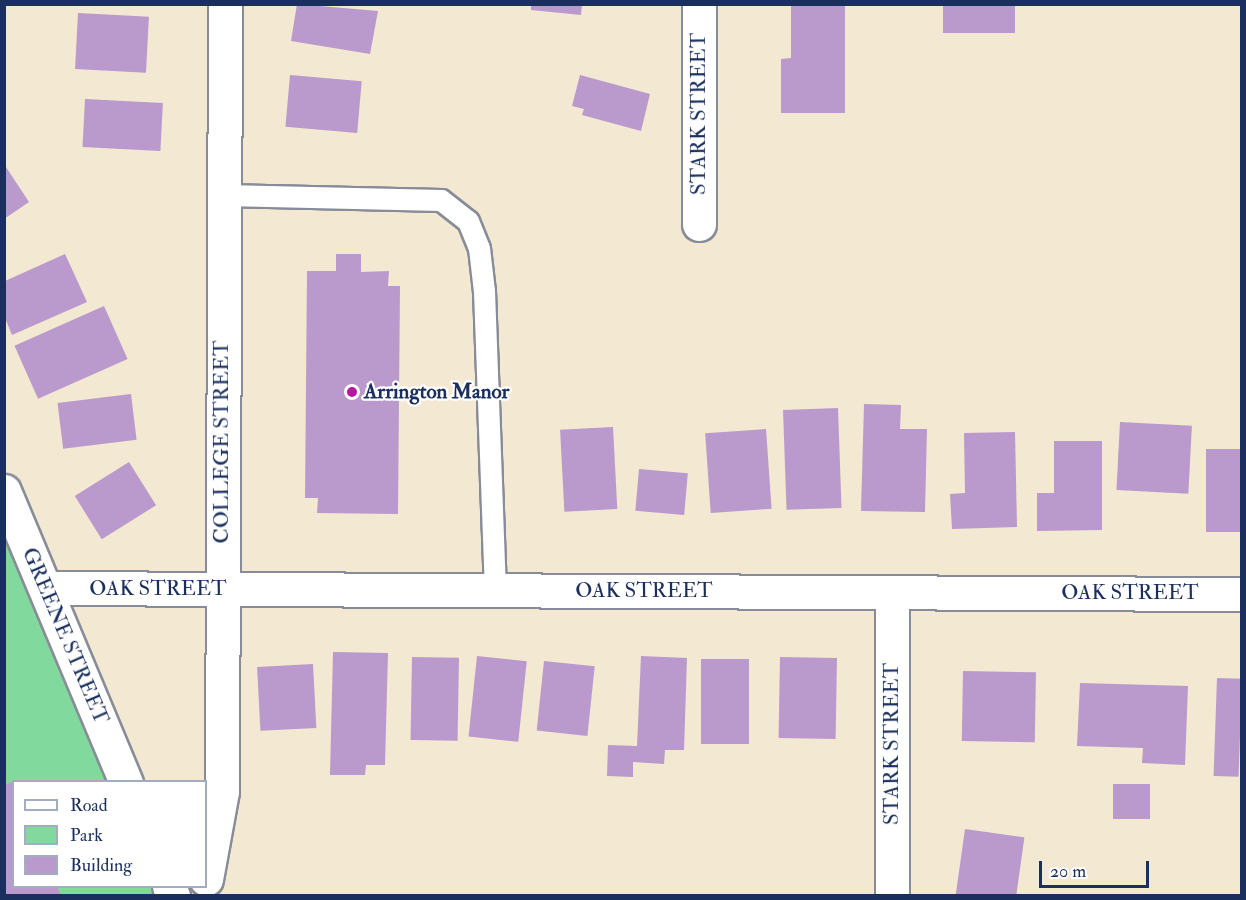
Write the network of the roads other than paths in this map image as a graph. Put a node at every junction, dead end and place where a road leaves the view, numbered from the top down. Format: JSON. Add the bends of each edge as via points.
{"nodes":[{"id":1,"x":225,"y":4,"type":"edge"},
{"id":2,"x":699,"y":4,"type":"edge"},
{"id":3,"x":224,"y":195,"type":"junction"},
{"id":4,"x":699,"y":224,"type":"dead end"},
{"id":5,"x":4,"y":490,"type":"edge"},
{"id":6,"x":46,"y":588,"type":"junction"},
{"id":7,"x":221,"y":589,"type":"junction"},
{"id":8,"x":495,"y":590,"type":"junction"},
{"id":9,"x":892,"y":592,"type":"junction"},
{"id":10,"x":1242,"y":594,"type":"edge"},
{"id":11,"x":125,"y":780,"type":"edge"},
{"id":12,"x":207,"y":874,"type":"edge"},
{"id":13,"x":892,"y":896,"type":"edge"}],
"edges":[{"from":1,"to":3,"type":"street","name":"COLLEGE STREET"},
{"from":2,"to":4,"type":"street","name":"STARK STREET"},
{"from":3,"to":7,"type":"street","name":"COLLEGE STREET"},
{"from":3,"to":8,"type":"lane","via":[[441,200],[468,221],[479,248],[484,291]]},
{"from":5,"to":6,"type":"street","name":"GREENE STREET"},
{"from":6,"to":7,"type":"street","name":"OAK STREET"},
{"from":6,"to":11,"type":"street","name":"GREENE STREET"},
{"from":7,"to":8,"type":"street","name":"OAK STREET"},
{"from":7,"to":12,"type":"street","name":"COLLEGE STREET","via":[[222,791]]},
{"from":8,"to":9,"type":"street","name":"OAK STREET"},
{"from":9,"to":10,"type":"street","name":"OAK STREET"},
{"from":9,"to":13,"type":"street","name":"STARK STREET"}]}
